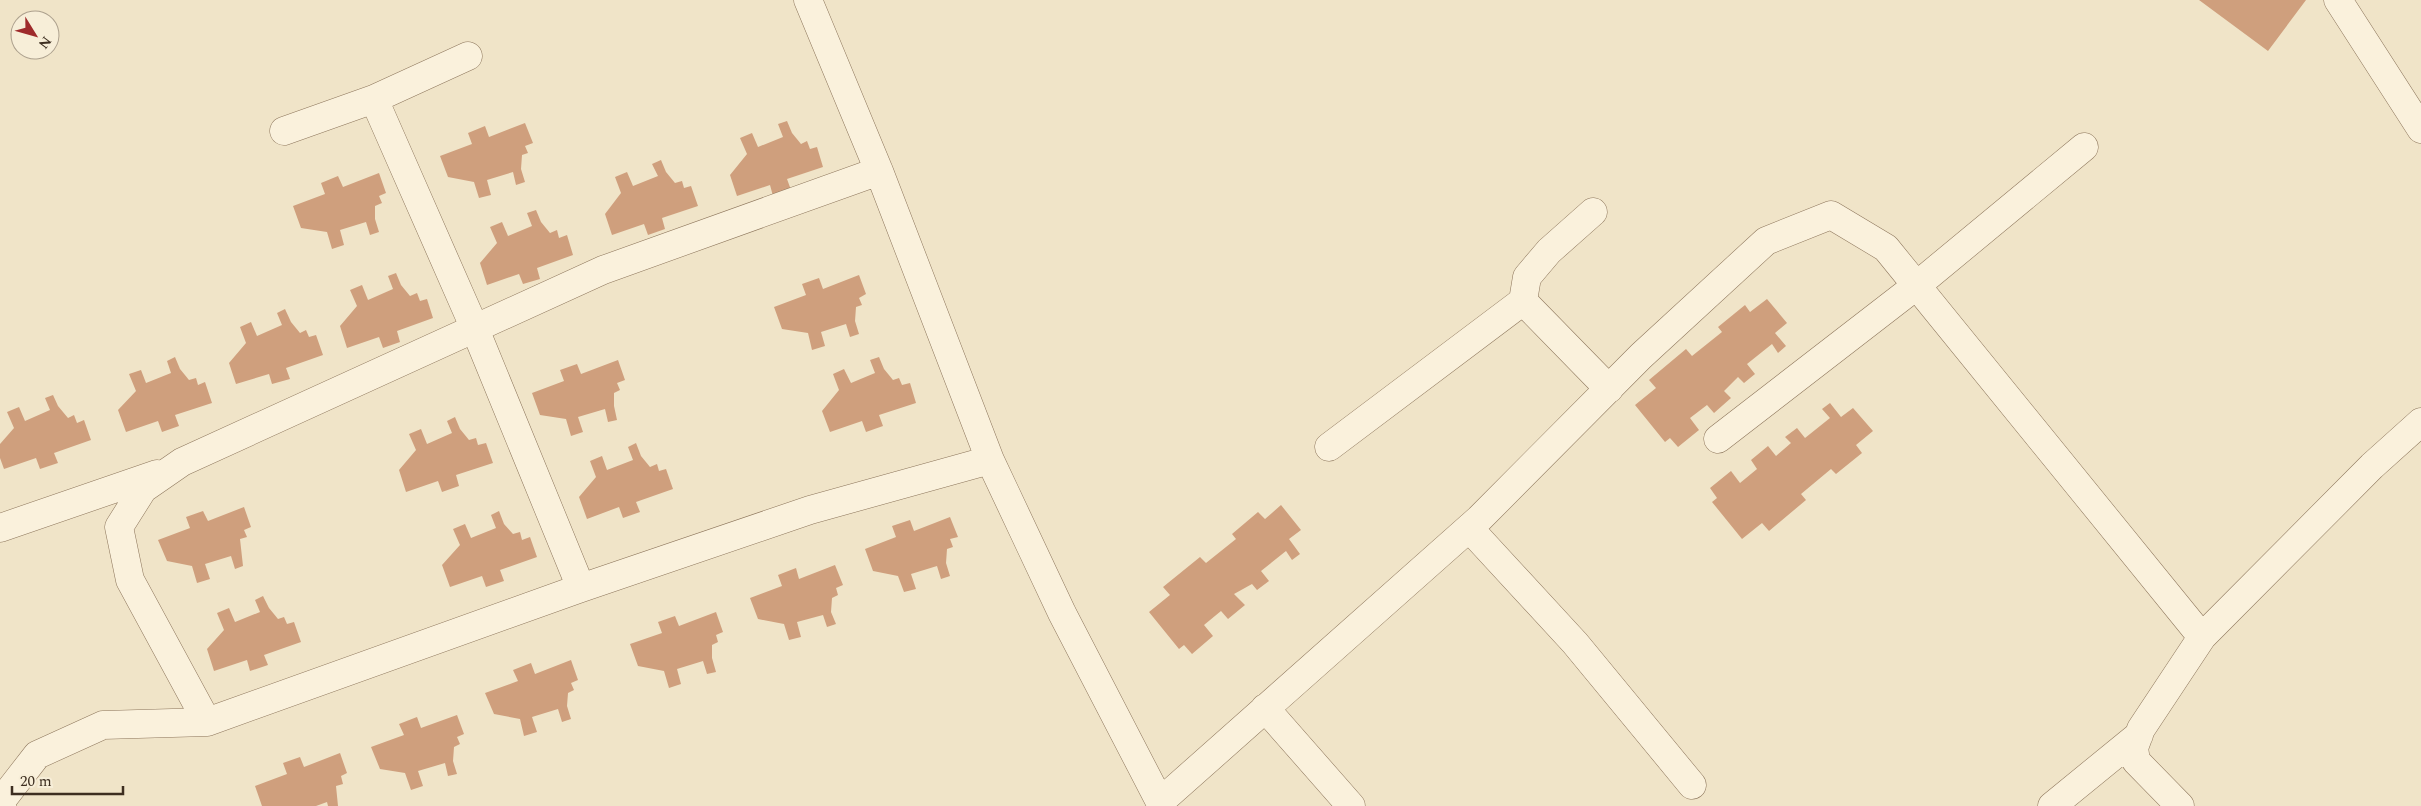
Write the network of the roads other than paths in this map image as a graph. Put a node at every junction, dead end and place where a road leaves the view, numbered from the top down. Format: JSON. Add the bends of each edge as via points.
{"nodes":[{"id":1,"x":808,"y":0,"type":"edge"},
{"id":2,"x":2338,"y":0,"type":"edge"},
{"id":3,"x":468,"y":56,"type":"dead end"},
{"id":4,"x":374,"y":99,"type":"junction"},
{"id":5,"x":2421,"y":128,"type":"edge"},
{"id":6,"x":284,"y":131,"type":"dead end"},
{"id":7,"x":2084,"y":147,"type":"dead end"},
{"id":8,"x":880,"y":171,"type":"junction"},
{"id":9,"x":1593,"y":212,"type":"dead end"},
{"id":10,"x":1916,"y":286,"type":"junction"},
{"id":11,"x":1522,"y":301,"type":"junction"},
{"id":12,"x":475,"y":329,"type":"junction"},
{"id":13,"x":1609,"y":389,"type":"junction"},
{"id":14,"x":2421,"y":422,"type":"edge"},
{"id":15,"x":1718,"y":439,"type":"dead end"},
{"id":16,"x":1329,"y":446,"type":"dead end"},
{"id":17,"x":990,"y":460,"type":"junction"},
{"id":18,"x":172,"y":469,"type":"junction"},
{"id":19,"x":0,"y":528,"type":"edge"},
{"id":20,"x":1468,"y":528,"type":"junction"},
{"id":21,"x":581,"y":588,"type":"junction"},
{"id":22,"x":2202,"y":637,"type":"junction"},
{"id":23,"x":1265,"y":708,"type":"junction"},
{"id":24,"x":207,"y":722,"type":"junction"},
{"id":25,"x":2139,"y":735,"type":"junction"},
{"id":26,"x":1692,"y":785,"type":"dead end"},
{"id":27,"x":1161,"y":804,"type":"edge"},
{"id":28,"x":2,"y":806,"type":"edge"},
{"id":29,"x":1350,"y":806,"type":"edge"},
{"id":30,"x":2052,"y":806,"type":"edge"},
{"id":31,"x":2180,"y":806,"type":"edge"}],
"edges":[{"from":1,"to":8,"type":"lane"},
{"from":2,"to":5,"type":"lane"},
{"from":3,"to":4,"type":"lane"},
{"from":4,"to":6,"type":"lane"},
{"from":4,"to":12,"type":"lane"},
{"from":7,"to":10,"type":"lane"},
{"from":8,"to":12,"type":"lane","via":[[603,270]]},
{"from":8,"to":17,"type":"lane"},
{"from":9,"to":11,"type":"lane","via":[[1549,251],[1527,277]]},
{"from":10,"to":13,"type":"lane","via":[[1886,248],[1831,215],[1766,241]]},
{"from":10,"to":15,"type":"lane"},
{"from":10,"to":22,"type":"lane"},
{"from":11,"to":13,"type":"lane"},
{"from":11,"to":16,"type":"lane"},
{"from":12,"to":18,"type":"lane"},
{"from":12,"to":21,"type":"lane"},
{"from":13,"to":20,"type":"lane"},
{"from":14,"to":22,"type":"lane","via":[[2372,466]]},
{"from":17,"to":21,"type":"lane","via":[[810,510]]},
{"from":17,"to":27,"type":"lane","via":[[1062,613]]},
{"from":18,"to":19,"type":"lane"},
{"from":18,"to":24,"type":"lane","via":[[143,488],[120,527],[130,580]]},
{"from":20,"to":23,"type":"lane"},
{"from":20,"to":26,"type":"lane","via":[[1575,643]]},
{"from":21,"to":24,"type":"lane"},
{"from":22,"to":25,"type":"lane"},
{"from":23,"to":27,"type":"lane"},
{"from":23,"to":29,"type":"lane"},
{"from":24,"to":28,"type":"lane","via":[[103,725],[37,755],[2,800]]},
{"from":25,"to":30,"type":"lane"},
{"from":25,"to":31,"type":"lane","via":[[2134,748],[2136,761]]}]}
